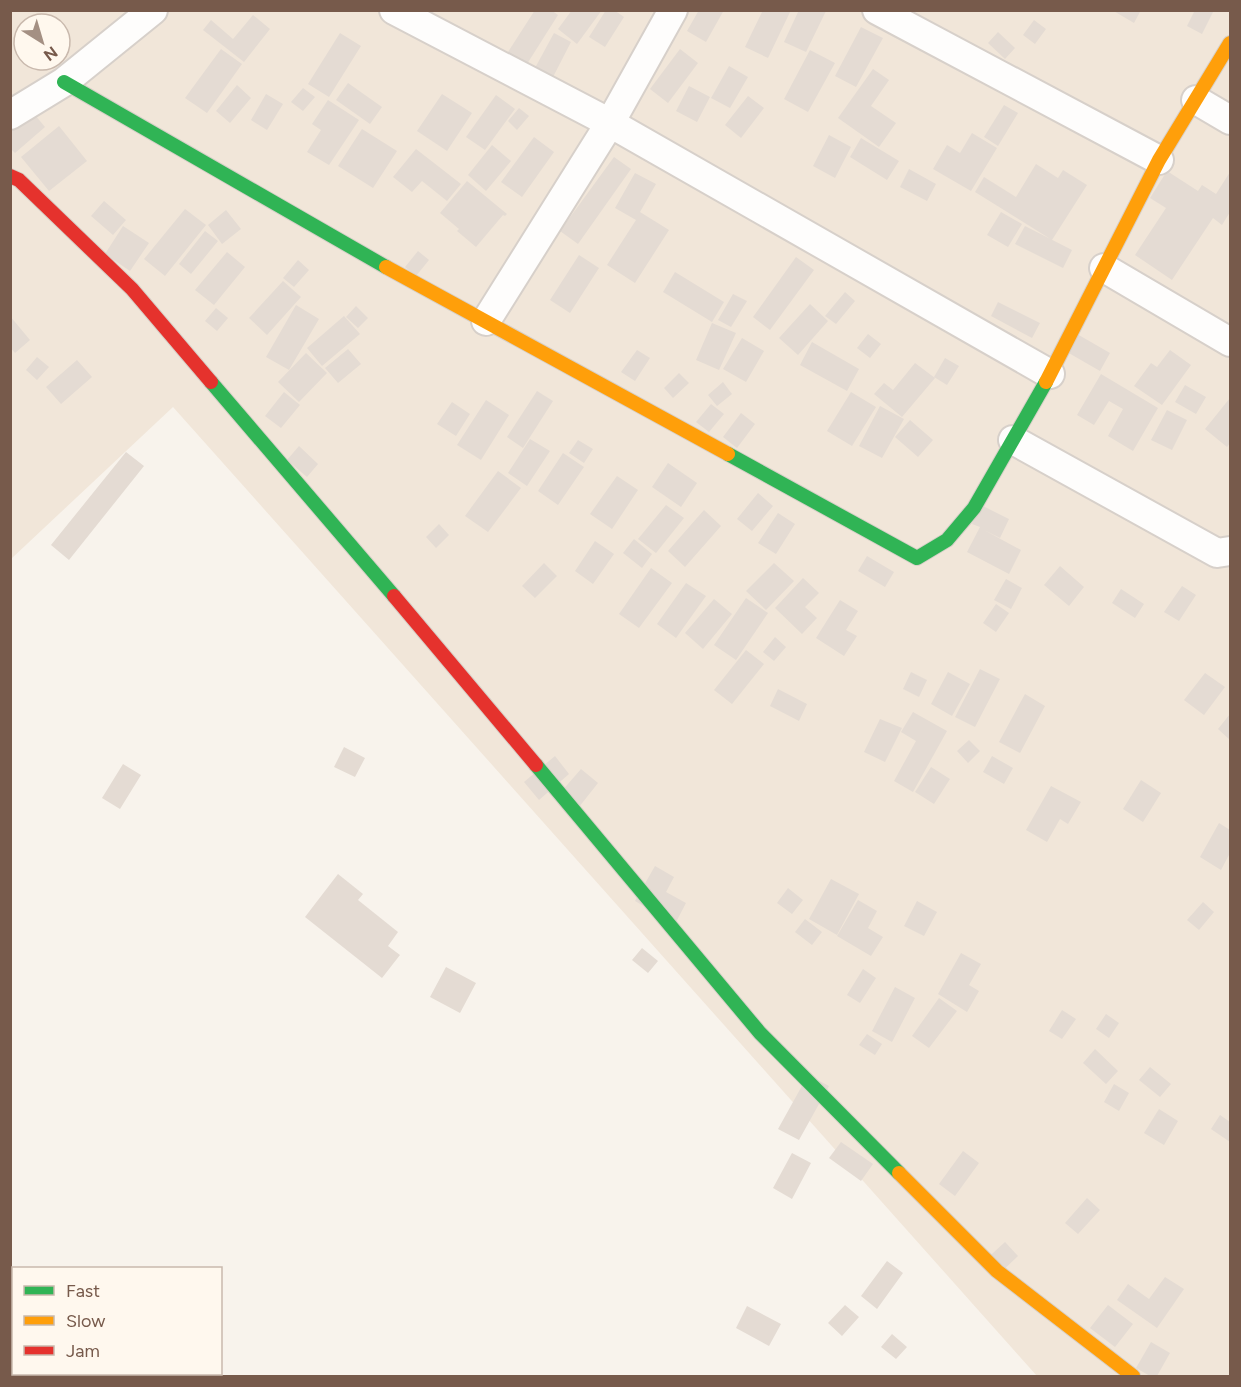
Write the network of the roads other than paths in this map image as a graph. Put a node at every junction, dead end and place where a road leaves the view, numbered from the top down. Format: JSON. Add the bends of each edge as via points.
{"nodes":[{"id":1,"x":153,"y":10,"type":"edge"},
{"id":2,"x":394,"y":10,"type":"edge"},
{"id":3,"x":673,"y":10,"type":"edge"},
{"id":4,"x":877,"y":10,"type":"edge"},
{"id":5,"x":1230,"y":43,"type":"edge"},
{"id":6,"x":64,"y":82,"type":"junction"},
{"id":7,"x":1196,"y":100,"type":"junction"},
{"id":8,"x":10,"y":115,"type":"edge"},
{"id":9,"x":1230,"y":120,"type":"edge"},
{"id":10,"x":610,"y":123,"type":"junction"},
{"id":11,"x":1159,"y":160,"type":"junction"},
{"id":12,"x":10,"y":176,"type":"edge"},
{"id":13,"x":1104,"y":268,"type":"junction"},
{"id":14,"x":486,"y":321,"type":"junction"},
{"id":15,"x":1230,"y":342,"type":"edge"},
{"id":16,"x":1050,"y":374,"type":"junction"},
{"id":17,"x":1013,"y":440,"type":"junction"},
{"id":18,"x":1230,"y":551,"type":"edge"},
{"id":19,"x":1132,"y":1377,"type":"edge"}],
"edges":[{"from":1,"to":6,"type":"street"},
{"from":2,"to":10,"type":"street"},
{"from":3,"to":10,"type":"street"},
{"from":4,"to":11,"type":"street"},
{"from":5,"to":7,"type":"street"},
{"from":6,"to":8,"type":"street"},
{"from":6,"to":14,"type":"street","via":[[342,243]]},
{"from":7,"to":9,"type":"street"},
{"from":7,"to":11,"type":"street"},
{"from":10,"to":14,"type":"street"},
{"from":10,"to":16,"type":"street"},
{"from":11,"to":13,"type":"street"},
{"from":12,"to":19,"type":"street","via":[[19,180],[132,289],[760,1033],[997,1271]]},
{"from":13,"to":15,"type":"street"},
{"from":13,"to":16,"type":"street"},
{"from":14,"to":17,"type":"street","via":[[917,558],[947,540],[974,508]]},
{"from":16,"to":17,"type":"street"},
{"from":17,"to":18,"type":"street","via":[[1217,553]]}]}
